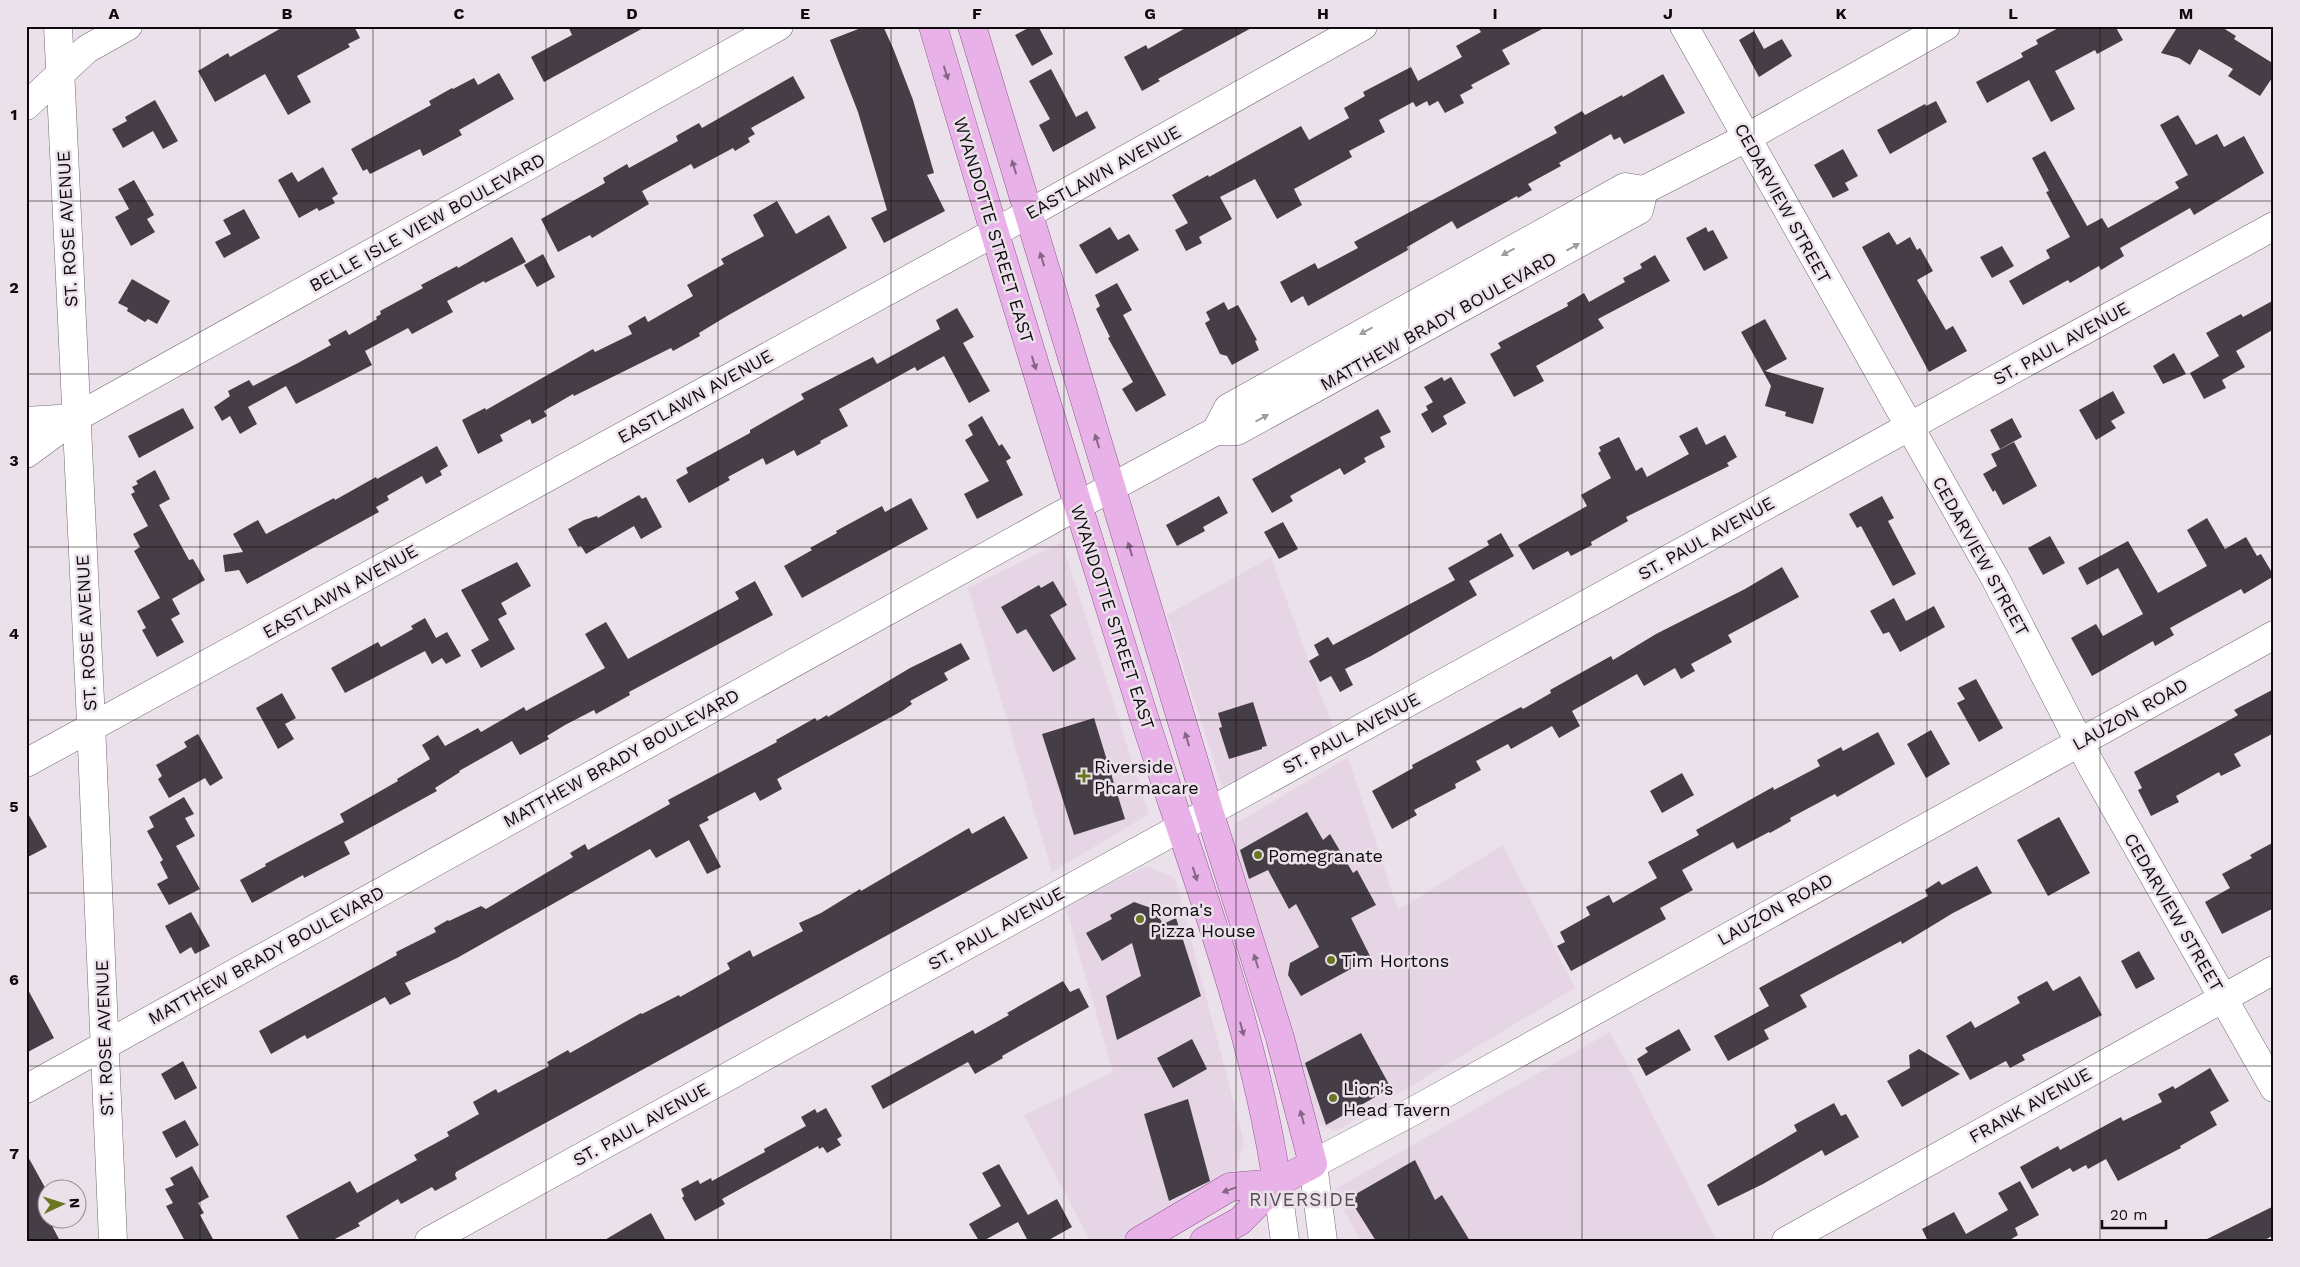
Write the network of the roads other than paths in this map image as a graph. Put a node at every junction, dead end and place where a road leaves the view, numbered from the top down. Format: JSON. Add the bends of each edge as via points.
{"nodes":[{"id":1,"x":58,"y":26,"type":"edge"},
{"id":2,"x":128,"y":26,"type":"edge"},
{"id":3,"x":779,"y":26,"type":"edge"},
{"id":4,"x":932,"y":26,"type":"edge"},
{"id":5,"x":972,"y":26,"type":"edge"},
{"id":6,"x":1363,"y":26,"type":"edge"},
{"id":7,"x":1684,"y":26,"type":"edge"},
{"id":8,"x":1946,"y":26,"type":"edge"},
{"id":9,"x":60,"y":73,"type":"junction"},
{"id":10,"x":26,"y":84,"type":"edge"},
{"id":11,"x":26,"y":106,"type":"edge"},
{"id":12,"x":1746,"y":138,"type":"junction"},
{"id":13,"x":1028,"y":214,"type":"junction"},
{"id":14,"x":2274,"y":226,"type":"edge"},
{"id":15,"x":994,"y":232,"type":"junction"},
{"id":16,"x":75,"y":418,"type":"junction"},
{"id":17,"x":26,"y":420,"type":"edge"},
{"id":18,"x":1909,"y":427,"type":"junction"},
{"id":19,"x":26,"y":454,"type":"edge"},
{"id":20,"x":1111,"y":487,"type":"junction"},
{"id":21,"x":1077,"y":506,"type":"junction"},
{"id":22,"x":2274,"y":635,"type":"edge"},
{"id":23,"x":91,"y":727,"type":"junction"},
{"id":24,"x":2079,"y":742,"type":"junction"},
{"id":25,"x":26,"y":763,"type":"edge"},
{"id":26,"x":1209,"y":811,"type":"junction"},
{"id":27,"x":1180,"y":828,"type":"junction"},
{"id":28,"x":2274,"y":970,"type":"edge"},
{"id":29,"x":2223,"y":998,"type":"junction"},
{"id":30,"x":104,"y":1045,"type":"junction"},
{"id":31,"x":2274,"y":1088,"type":"edge"},
{"id":32,"x":26,"y":1089,"type":"edge"},
{"id":33,"x":1313,"y":1164,"type":"junction"},
{"id":34,"x":1277,"y":1183,"type":"junction"},
{"id":35,"x":113,"y":1241,"type":"edge"},
{"id":36,"x":429,"y":1241,"type":"edge"},
{"id":37,"x":1139,"y":1241,"type":"edge"},
{"id":38,"x":1204,"y":1241,"type":"edge"},
{"id":39,"x":1284,"y":1241,"type":"edge"},
{"id":40,"x":1322,"y":1241,"type":"edge"},
{"id":41,"x":1786,"y":1241,"type":"edge"}],
"edges":[{"from":1,"to":9,"type":"street","name":"ST. ROSE AVENUE"},
{"from":2,"to":9,"type":"street","via":[[87,49]]},
{"from":3,"to":16,"type":"street","name":"BELLE ISLE VIEW BOULEVARD"},
{"from":4,"to":15,"type":"main road","name":"WYANDOTTE STREET EAST","one_way":true},
{"from":13,"to":5,"type":"main road","name":"WYANDOTTE STREET EAST","one_way":true},
{"from":6,"to":13,"type":"street","name":"EASTLAWN AVENUE"},
{"from":7,"to":12,"type":"street","name":"CEDARVIEW STREET"},
{"from":8,"to":12,"type":"street","name":"MATTHEW BRADY BOULEVARD"},
{"from":9,"to":10,"type":"street"},
{"from":9,"to":11,"type":"street"},
{"from":9,"to":16,"type":"street","name":"ST. ROSE AVENUE"},
{"from":12,"to":18,"type":"street","name":"CEDARVIEW STREET"},
{"from":12,"to":20,"type":"street","name":"MATTHEW BRADY BOULEVARD","via":[[1644,190],[1625,187],[1228,408],[1216,430]]},
{"from":13,"to":15,"type":"street","name":"EASTLAWN AVENUE"},
{"from":20,"to":13,"type":"main road","name":"WYANDOTTE STREET EAST","one_way":true},
{"from":14,"to":18,"type":"street","name":"ST. PAUL AVENUE"},
{"from":15,"to":21,"type":"main road","name":"WYANDOTTE STREET EAST","one_way":true},
{"from":15,"to":23,"type":"street","name":"EASTLAWN AVENUE"},
{"from":16,"to":17,"type":"street","name":"BELLE ISLE VIEW BOULEVARD"},
{"from":16,"to":19,"type":"street","name":"BELLE ISLE VIEW BOULEVARD"},
{"from":16,"to":23,"type":"street","name":"ST. ROSE AVENUE"},
{"from":18,"to":24,"type":"street","name":"CEDARVIEW STREET","via":[[1996,580]]},
{"from":18,"to":26,"type":"street","name":"ST. PAUL AVENUE"},
{"from":20,"to":21,"type":"street","name":"MATTHEW BRADY BOULEVARD"},
{"from":26,"to":20,"type":"main road","name":"WYANDOTTE STREET EAST","one_way":true},
{"from":21,"to":27,"type":"main road","name":"WYANDOTTE STREET EAST"},
{"from":21,"to":30,"type":"street","name":"MATTHEW BRADY BOULEVARD"},
{"from":22,"to":24,"type":"street","name":"LAUZON ROAD"},
{"from":23,"to":25,"type":"street","name":"EASTLAWN AVENUE"},
{"from":23,"to":30,"type":"street","name":"ST. ROSE AVENUE"},
{"from":24,"to":29,"type":"street","name":"CEDARVIEW STREET"},
{"from":24,"to":33,"type":"street","name":"LAUZON ROAD","via":[[1384,1128]]},
{"from":26,"to":27,"type":"street","name":"ST. PAUL AVENUE"},
{"from":33,"to":26,"type":"main road","name":"WYANDOTTE STREET EAST","one_way":true,"via":[[1280,1038]]},
{"from":27,"to":34,"type":"main road","name":"WYANDOTTE STREET EAST","one_way":true,"via":[[1232,990],[1267,1126]]},
{"from":27,"to":36,"type":"street","name":"ST. PAUL AVENUE"},
{"from":28,"to":29,"type":"street","name":"FRANK AVENUE"},
{"from":29,"to":31,"type":"street","name":"CEDARVIEW STREET"},
{"from":29,"to":41,"type":"street","name":"FRANK AVENUE"},
{"from":30,"to":32,"type":"street","name":"MATTHEW BRADY BOULEVARD"},
{"from":30,"to":35,"type":"street","name":"ST. ROSE AVENUE"},
{"from":33,"to":34,"type":"main road","name":"LAUZON ROAD"},
{"from":33,"to":40,"type":"street","name":"WYANDOTTE STREET EAST"},
{"from":34,"to":37,"type":"main road","name":"LAUZON ROAD","one_way":true,"via":[[1230,1188]]},
{"from":34,"to":38,"type":"main road","name":"LAUZON ROAD","via":[[1240,1221]]},
{"from":34,"to":39,"type":"street","name":"WYANDOTTE STREET EAST"}]}
